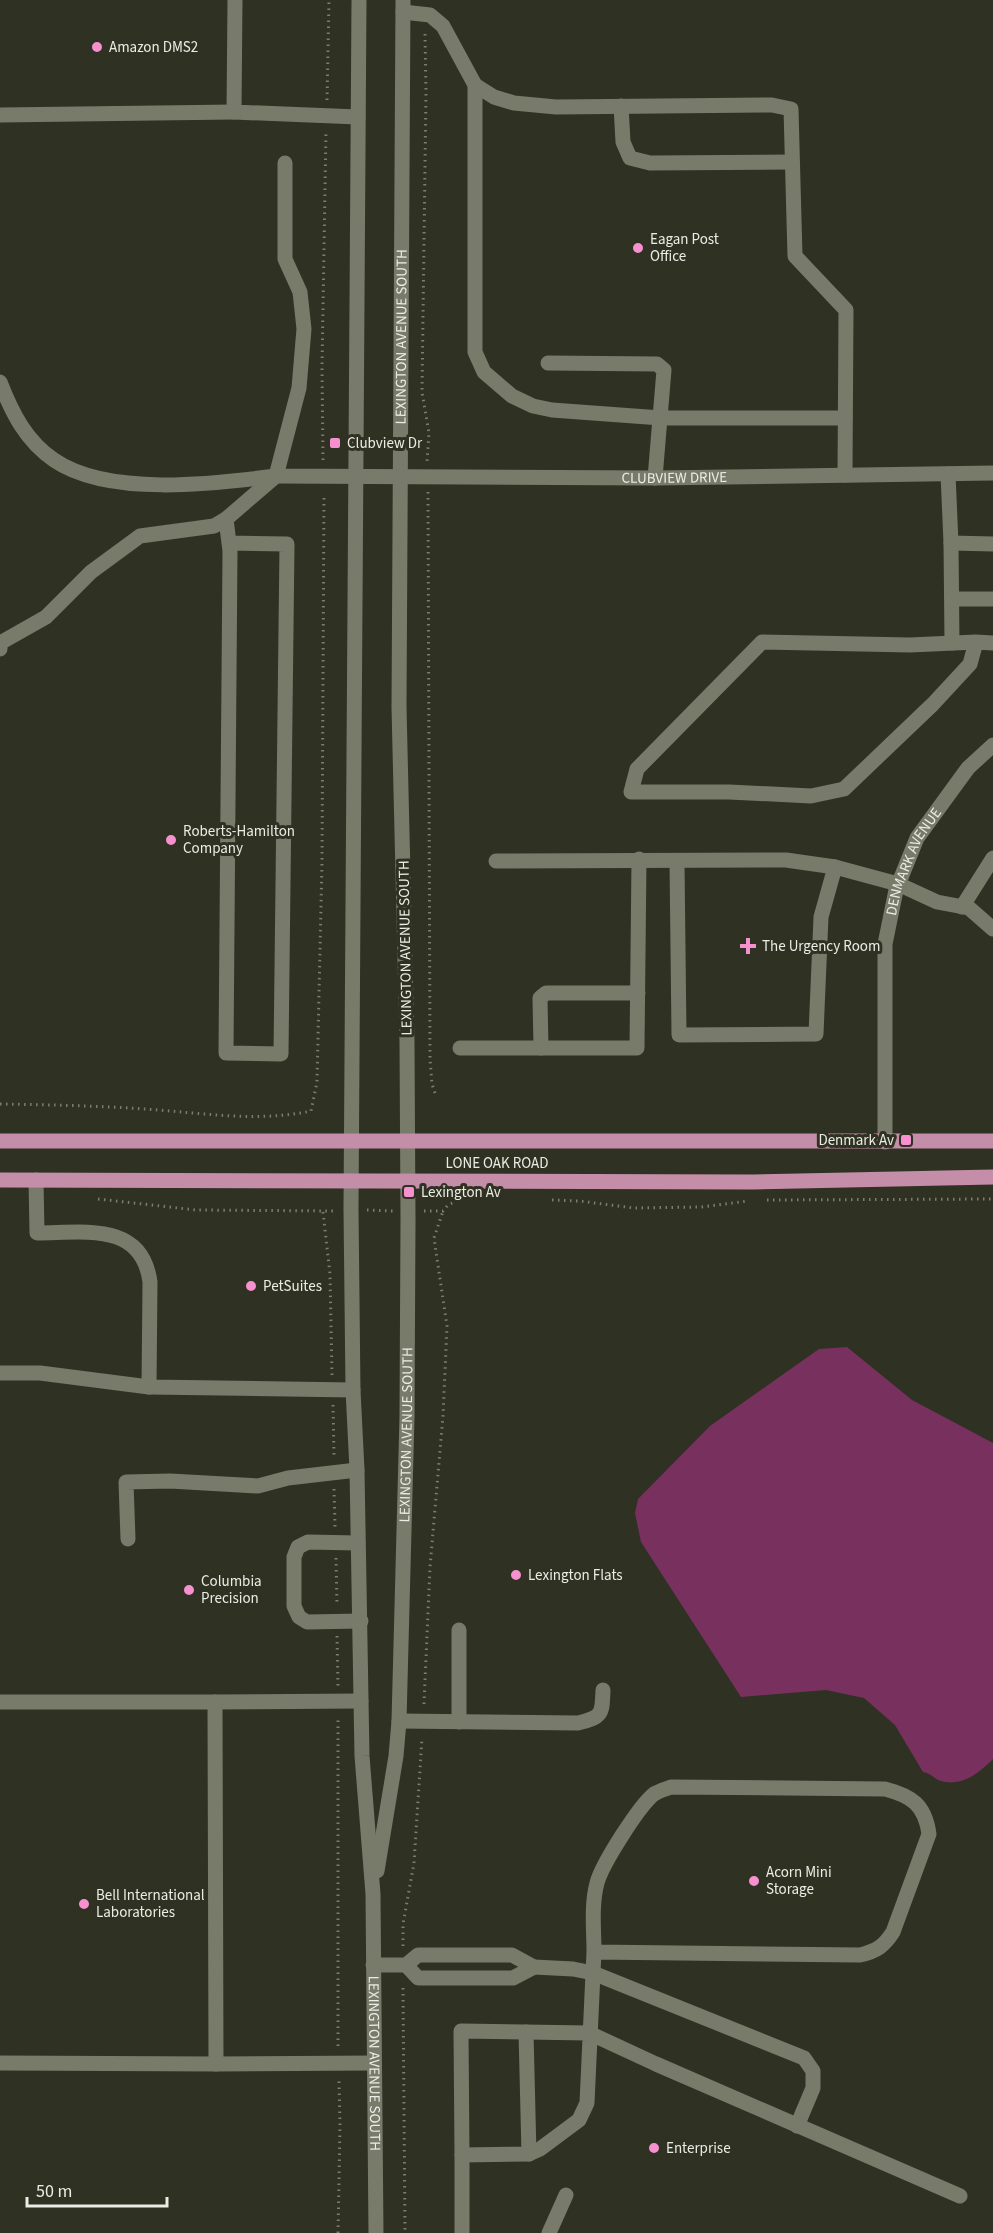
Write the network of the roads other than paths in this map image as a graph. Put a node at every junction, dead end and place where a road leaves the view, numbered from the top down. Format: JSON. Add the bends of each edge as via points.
{"nodes":[{"id":1,"x":235,"y":0,"type":"edge"},
{"id":2,"x":359,"y":0,"type":"edge"},
{"id":3,"x":403,"y":6,"type":"edge"},
{"id":4,"x":475,"y":85,"type":"junction"},
{"id":5,"x":621,"y":106,"type":"junction"},
{"id":6,"x":234,"y":112,"type":"junction"},
{"id":7,"x":0,"y":115,"type":"edge"},
{"id":8,"x":358,"y":117,"type":"junction"},
{"id":9,"x":792,"y":162,"type":"junction"},
{"id":10,"x":285,"y":163,"type":"dead end"},
{"id":11,"x":548,"y":363,"type":"dead end"},
{"id":12,"x":0,"y":382,"type":"edge"},
{"id":13,"x":661,"y":418,"type":"junction"},
{"id":14,"x":845,"y":418,"type":"junction"},
{"id":15,"x":948,"y":474,"type":"junction"},
{"id":16,"x":993,"y":474,"type":"edge"},
{"id":17,"x":845,"y":475,"type":"junction"},
{"id":18,"x":276,"y":476,"type":"junction"},
{"id":19,"x":356,"y":476,"type":"junction"},
{"id":20,"x":400,"y":476,"type":"junction"},
{"id":21,"x":655,"y":478,"type":"junction"},
{"id":22,"x":226,"y":519,"type":"junction"},
{"id":23,"x":229,"y":543,"type":"junction"},
{"id":24,"x":951,"y":543,"type":"junction"},
{"id":25,"x":993,"y":544,"type":"edge"},
{"id":26,"x":952,"y":599,"type":"junction"},
{"id":27,"x":993,"y":599,"type":"edge"},
{"id":28,"x":976,"y":642,"type":"junction"},
{"id":29,"x":952,"y":643,"type":"junction"},
{"id":30,"x":993,"y":643,"type":"edge"},
{"id":31,"x":0,"y":649,"type":"edge"},
{"id":32,"x":993,"y":745,"type":"edge"},
{"id":33,"x":993,"y":858,"type":"edge"},
{"id":34,"x":639,"y":859,"type":"junction"},
{"id":35,"x":496,"y":861,"type":"dead end"},
{"id":36,"x":677,"y":862,"type":"junction"},
{"id":37,"x":835,"y":867,"type":"junction"},
{"id":38,"x":898,"y":884,"type":"junction"},
{"id":39,"x":962,"y":907,"type":"junction"},
{"id":40,"x":993,"y":929,"type":"edge"},
{"id":41,"x":638,"y":993,"type":"junction"},
{"id":42,"x":460,"y":1048,"type":"dead end"},
{"id":43,"x":541,"y":1048,"type":"junction"},
{"id":44,"x":0,"y":1141,"type":"edge"},
{"id":45,"x":351,"y":1141,"type":"junction"},
{"id":46,"x":408,"y":1141,"type":"junction"},
{"id":47,"x":993,"y":1141,"type":"edge"},
{"id":48,"x":885,"y":1142,"type":"junction"},
{"id":49,"x":993,"y":1177,"type":"edge"},
{"id":50,"x":0,"y":1180,"type":"edge"},
{"id":51,"x":36,"y":1180,"type":"junction"},
{"id":52,"x":351,"y":1180,"type":"junction"},
{"id":53,"x":408,"y":1181,"type":"junction"},
{"id":54,"x":0,"y":1372,"type":"edge"},
{"id":55,"x":149,"y":1387,"type":"junction"},
{"id":56,"x":354,"y":1390,"type":"junction"},
{"id":57,"x":357,"y":1470,"type":"junction"},
{"id":58,"x":128,"y":1539,"type":"dead end"},
{"id":59,"x":358,"y":1543,"type":"junction"},
{"id":60,"x":361,"y":1622,"type":"junction"},
{"id":61,"x":459,"y":1630,"type":"dead end"},
{"id":62,"x":603,"y":1690,"type":"dead end"},
{"id":63,"x":361,"y":1701,"type":"junction"},
{"id":64,"x":0,"y":1702,"type":"edge"},
{"id":65,"x":215,"y":1702,"type":"junction"},
{"id":66,"x":399,"y":1721,"type":"junction"},
{"id":67,"x":459,"y":1722,"type":"junction"},
{"id":68,"x":373,"y":1894,"type":"junction"},
{"id":69,"x":594,"y":1952,"type":"junction"},
{"id":70,"x":373,"y":1965,"type":"junction"},
{"id":71,"x":406,"y":1965,"type":"junction"},
{"id":72,"x":534,"y":1967,"type":"junction"},
{"id":73,"x":593,"y":1974,"type":"junction"},
{"id":74,"x":526,"y":2032,"type":"junction"},
{"id":75,"x":589,"y":2033,"type":"junction"},
{"id":76,"x":0,"y":2063,"type":"edge"},
{"id":77,"x":374,"y":2063,"type":"junction"},
{"id":78,"x":216,"y":2064,"type":"junction"},
{"id":79,"x":797,"y":2126,"type":"junction"},
{"id":80,"x":529,"y":2154,"type":"junction"},
{"id":81,"x":462,"y":2155,"type":"junction"},
{"id":82,"x":566,"y":2195,"type":"dead end"},
{"id":83,"x":960,"y":2196,"type":"dead end"},
{"id":84,"x":376,"y":2233,"type":"edge"},
{"id":85,"x":462,"y":2233,"type":"edge"},
{"id":86,"x":549,"y":2233,"type":"edge"}],
"edges":[{"from":1,"to":6,"type":"street"},
{"from":2,"to":8,"type":"street","name":"LEXINGTON AVENUE SOUTH"},
{"from":3,"to":4,"type":"street","via":[[430,15],[443,26]]},
{"from":3,"to":20,"type":"street","name":"LEXINGTON AVENUE SOUTH"},
{"from":4,"to":5,"type":"street","via":[[514,103]]},
{"from":4,"to":13,"type":"street","via":[[475,351],[484,372],[512,396],[533,406]]},
{"from":5,"to":9,"type":"street","via":[[623,142],[630,158],[650,163]]},
{"from":5,"to":9,"type":"street","via":[[772,105],[791,109]]},
{"from":6,"to":7,"type":"street"},
{"from":6,"to":8,"type":"street"},
{"from":8,"to":19,"type":"street","name":"LEXINGTON AVENUE SOUTH"},
{"from":9,"to":14,"type":"street","via":[[795,256],[846,310]]},
{"from":10,"to":18,"type":"street","via":[[285,259],[300,292],[304,328],[299,388]]},
{"from":11,"to":13,"type":"street","via":[[657,364],[664,370]]},
{"from":12,"to":18,"type":"street","name":"CLUBVIEW DRIVE","via":[[12,414],[33,441],[55,461],[90,476],[157,485]]},
{"from":13,"to":14,"type":"street"},
{"from":13,"to":21,"type":"street"},
{"from":14,"to":17,"type":"street"},
{"from":15,"to":16,"type":"street","name":"CLUBVIEW DRIVE"},
{"from":15,"to":17,"type":"street","name":"CLUBVIEW DRIVE"},
{"from":15,"to":24,"type":"street"},
{"from":17,"to":21,"type":"street","name":"CLUBVIEW DRIVE"},
{"from":18,"to":19,"type":"street","name":"CLUBVIEW DRIVE"},
{"from":18,"to":22,"type":"street"},
{"from":19,"to":20,"type":"street","name":"CLUBVIEW DRIVE"},
{"from":19,"to":45,"type":"street","name":"LEXINGTON AVENUE SOUTH"},
{"from":20,"to":21,"type":"street","name":"CLUBVIEW DRIVE"},
{"from":20,"to":46,"type":"street","name":"LEXINGTON AVENUE SOUTH","via":[[399,707]]},
{"from":22,"to":23,"type":"street"},
{"from":22,"to":31,"type":"street","via":[[214,526],[140,536],[91,572],[46,617],[0,643]]},
{"from":23,"to":23,"type":"street","via":[[226,1053],[281,1054],[287,544]]},
{"from":24,"to":25,"type":"street"},
{"from":24,"to":26,"type":"street"},
{"from":26,"to":27,"type":"street"},
{"from":26,"to":29,"type":"street"},
{"from":28,"to":29,"type":"street"},
{"from":28,"to":29,"type":"street","via":[[970,664],[844,789],[811,796],[631,792],[637,769],[762,642]]},
{"from":28,"to":30,"type":"street"},
{"from":32,"to":38,"type":"street","name":"DENMARK AVENUE","via":[[968,768],[917,838]]},
{"from":33,"to":39,"type":"street"},
{"from":34,"to":35,"type":"street"},
{"from":34,"to":36,"type":"street"},
{"from":34,"to":41,"type":"street"},
{"from":36,"to":37,"type":"street","via":[[786,860]]},
{"from":36,"to":37,"type":"street","via":[[679,1035],[816,1034],[820,917]]},
{"from":37,"to":38,"type":"street"},
{"from":38,"to":39,"type":"street","via":[[937,902]]},
{"from":38,"to":48,"type":"street","name":"DENMARK AVENUE","via":[[885,944]]},
{"from":39,"to":40,"type":"street","via":[[969,908]]},
{"from":41,"to":43,"type":"street","via":[[546,993],[540,998]]},
{"from":41,"to":43,"type":"street","via":[[638,1048]]},
{"from":42,"to":43,"type":"street"},
{"from":44,"to":45,"type":"main road","name":"LONE OAK ROAD"},
{"from":45,"to":46,"type":"main road","name":"LONE OAK ROAD"},
{"from":45,"to":52,"type":"street","name":"LEXINGTON AVENUE SOUTH"},
{"from":46,"to":48,"type":"main road","name":"LONE OAK ROAD"},
{"from":46,"to":53,"type":"street","name":"LEXINGTON AVENUE SOUTH"},
{"from":47,"to":48,"type":"main road","name":"LONE OAK ROAD"},
{"from":49,"to":53,"type":"main road","name":"LONE OAK ROAD","via":[[754,1182]]},
{"from":50,"to":51,"type":"main road","name":"LONE OAK ROAD"},
{"from":51,"to":52,"type":"main road","name":"LONE OAK ROAD"},
{"from":51,"to":55,"type":"street","via":[[37,1233],[104,1233],[131,1243],[140,1252],[150,1282]]},
{"from":52,"to":53,"type":"main road","name":"LONE OAK ROAD"},
{"from":52,"to":56,"type":"street","name":"LEXINGTON AVENUE SOUTH"},
{"from":53,"to":66,"type":"street","name":"LEXINGTON AVENUE SOUTH"},
{"from":54,"to":55,"type":"street","via":[[40,1373]]},
{"from":55,"to":56,"type":"street"},
{"from":56,"to":57,"type":"street","name":"LEXINGTON AVENUE SOUTH"},
{"from":57,"to":58,"type":"street","via":[[288,1478],[258,1486],[126,1482]]},
{"from":57,"to":59,"type":"street","name":"LEXINGTON AVENUE SOUTH"},
{"from":59,"to":60,"type":"street","name":"LEXINGTON AVENUE SOUTH"},
{"from":59,"to":60,"type":"street","via":[[308,1542],[298,1547],[294,1557],[294,1606],[299,1617],[307,1622]]},
{"from":60,"to":63,"type":"street","name":"LEXINGTON AVENUE SOUTH"},
{"from":61,"to":67,"type":"street"},
{"from":62,"to":67,"type":"street","via":[[602,1712],[595,1719],[578,1723]]},
{"from":63,"to":65,"type":"street"},
{"from":63,"to":68,"type":"street","name":"LEXINGTON AVENUE SOUTH"},
{"from":64,"to":65,"type":"street"},
{"from":65,"to":78,"type":"street"},
{"from":66,"to":67,"type":"street"},
{"from":66,"to":68,"type":"street","name":"LEXINGTON AVENUE SOUTH"},
{"from":68,"to":70,"type":"street","name":"LEXINGTON AVENUE SOUTH"},
{"from":69,"to":69,"type":"street","via":[[874,1952],[893,1932],[929,1834],[927,1821],[912,1800],[885,1789],[671,1787],[656,1793],[638,1814],[603,1868],[594,1899]]},
{"from":69,"to":73,"type":"street"},
{"from":70,"to":71,"type":"street"},
{"from":70,"to":77,"type":"street","name":"LEXINGTON AVENUE SOUTH"},
{"from":71,"to":72,"type":"street","via":[[418,1955],[513,1955]]},
{"from":71,"to":72,"type":"street","via":[[418,1978],[513,1978]]},
{"from":72,"to":73,"type":"street"},
{"from":73,"to":75,"type":"street"},
{"from":73,"to":79,"type":"street","via":[[804,2058],[813,2071],[813,2088]]},
{"from":74,"to":75,"type":"street"},
{"from":74,"to":80,"type":"street"},
{"from":74,"to":81,"type":"street","via":[[461,2031]]},
{"from":75,"to":79,"type":"street"},
{"from":75,"to":80,"type":"street","via":[[584,2113]]},
{"from":76,"to":78,"type":"street"},
{"from":77,"to":78,"type":"street"},
{"from":77,"to":84,"type":"street","name":"LEXINGTON AVENUE SOUTH"},
{"from":79,"to":83,"type":"street"},
{"from":80,"to":81,"type":"street"},
{"from":81,"to":85,"type":"street"},
{"from":82,"to":86,"type":"street"}]}
